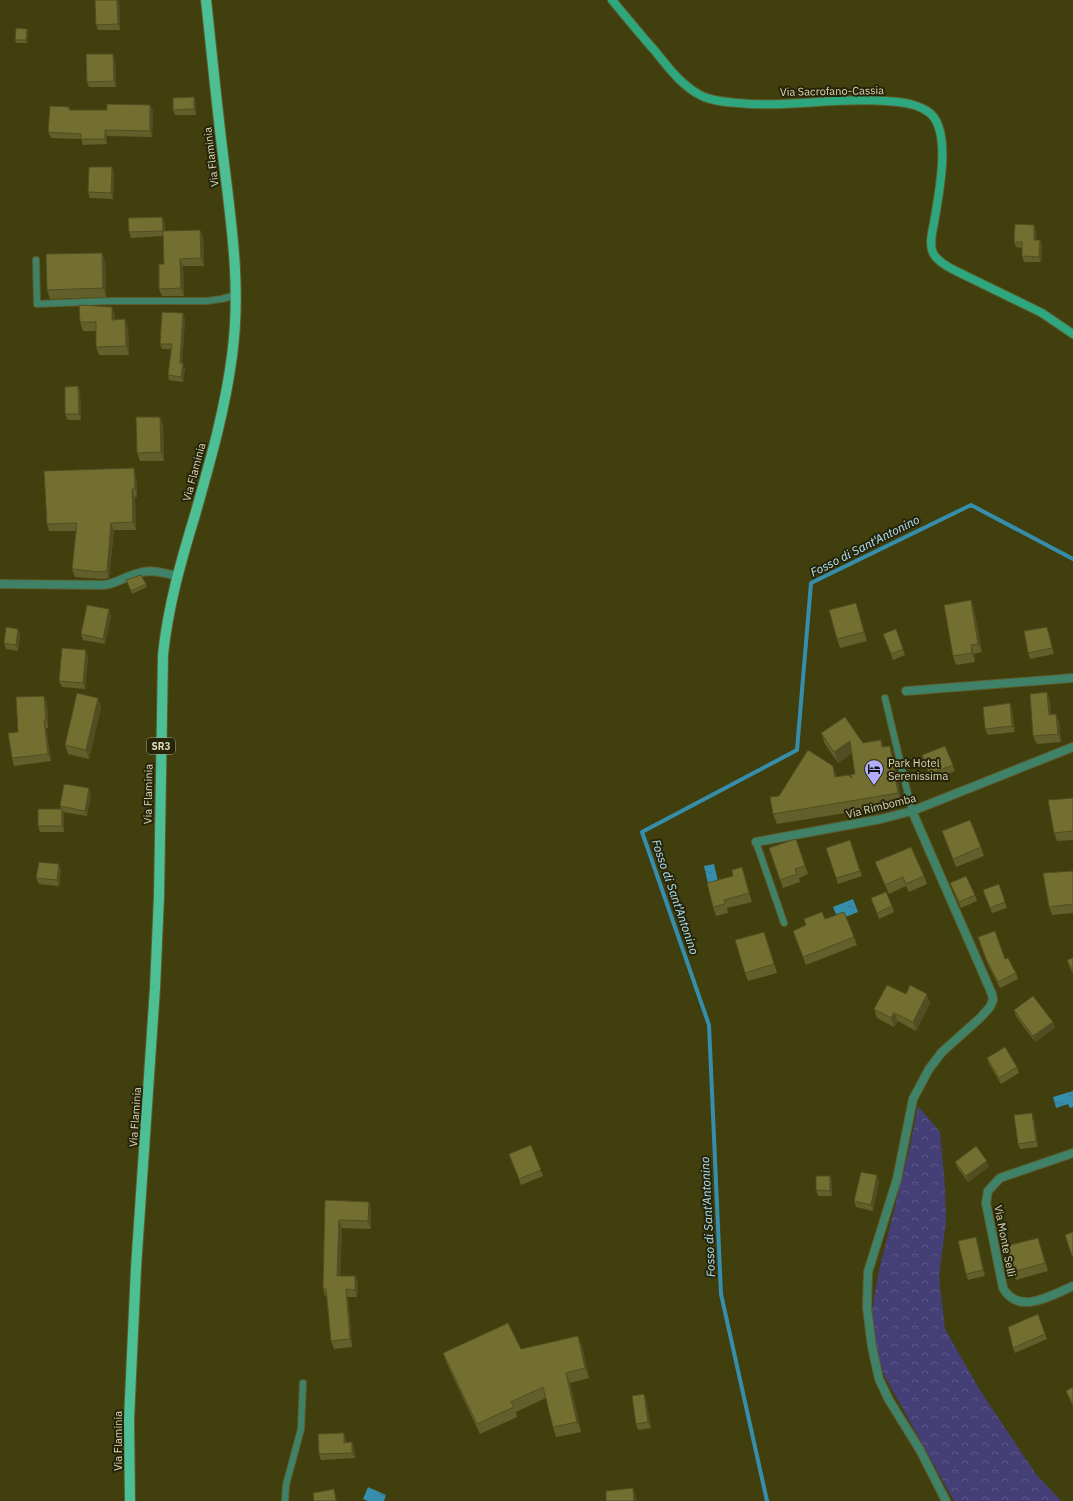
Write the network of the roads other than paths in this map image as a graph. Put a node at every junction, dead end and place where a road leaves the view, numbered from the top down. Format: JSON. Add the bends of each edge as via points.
{"nodes":[{"id":1,"x":206,"y":0,"type":"edge"},
{"id":2,"x":612,"y":0,"type":"edge"},
{"id":3,"x":36,"y":260,"type":"dead end"},
{"id":4,"x":237,"y":295,"type":"junction"},
{"id":5,"x":1073,"y":334,"type":"edge"},
{"id":6,"x":177,"y":576,"type":"junction"},
{"id":7,"x":0,"y":584,"type":"edge"},
{"id":8,"x":1073,"y":678,"type":"edge"},
{"id":9,"x":906,"y":691,"type":"dead end"},
{"id":10,"x":885,"y":698,"type":"dead end"},
{"id":11,"x":1073,"y":747,"type":"edge"},
{"id":12,"x":912,"y":811,"type":"junction"},
{"id":13,"x":756,"y":842,"type":"joint"},
{"id":14,"x":784,"y":923,"type":"dead end"},
{"id":15,"x":1073,"y":1153,"type":"edge"},
{"id":16,"x":1073,"y":1286,"type":"edge"},
{"id":17,"x":303,"y":1382,"type":"dead end"},
{"id":18,"x":130,"y":1501,"type":"edge"},
{"id":19,"x":285,"y":1501,"type":"edge"},
{"id":20,"x":946,"y":1501,"type":"edge"}],
"edges":[{"from":1,"to":4,"type":"main road","name":"Via Flaminia","number":"SR3","via":[[236,263]]},
{"from":2,"to":5,"type":"street","name":"Via Sacrofano-Cassia","via":[[672,71],[687,87],[701,96],[751,104],[867,99],[907,102],[928,111],[936,121],[942,138],[942,167],[932,233],[933,254],[954,270],[1042,313]]},
{"from":3,"to":4,"type":"lane","via":[[37,304],[207,301]]},
{"from":4,"to":6,"type":"main road","name":"Via Flaminia","number":"SR3","via":[[234,339],[225,398]]},
{"from":6,"to":7,"type":"street","via":[[155,572],[136,573],[112,584],[103,585]]},
{"from":6,"to":18,"type":"main road","name":"Via Flaminia","number":"SR3","via":[[166,626],[162,670],[156,965],[133,1336],[129,1420]]},
{"from":8,"to":9,"type":"street"},
{"from":10,"to":12,"type":"lane"},
{"from":11,"to":12,"type":"street","name":"Via Rimbomba"},
{"from":12,"to":13,"type":"street","name":"Via Rimbomba","via":[[881,820]]},
{"from":12,"to":20,"type":"street","via":[[993,1000],[980,1018],[942,1052],[929,1069],[914,1099],[897,1179],[868,1272],[867,1308],[872,1347],[880,1379],[889,1400],[920,1450]]},
{"from":13,"to":14,"type":"lane"},
{"from":15,"to":16,"type":"street","name":"Via Monte Selli","via":[[1000,1178],[988,1191],[986,1203],[1003,1288],[1008,1295],[1015,1300],[1028,1302]]},
{"from":17,"to":19,"type":"lane","via":[[301,1430],[286,1485]]}]}
